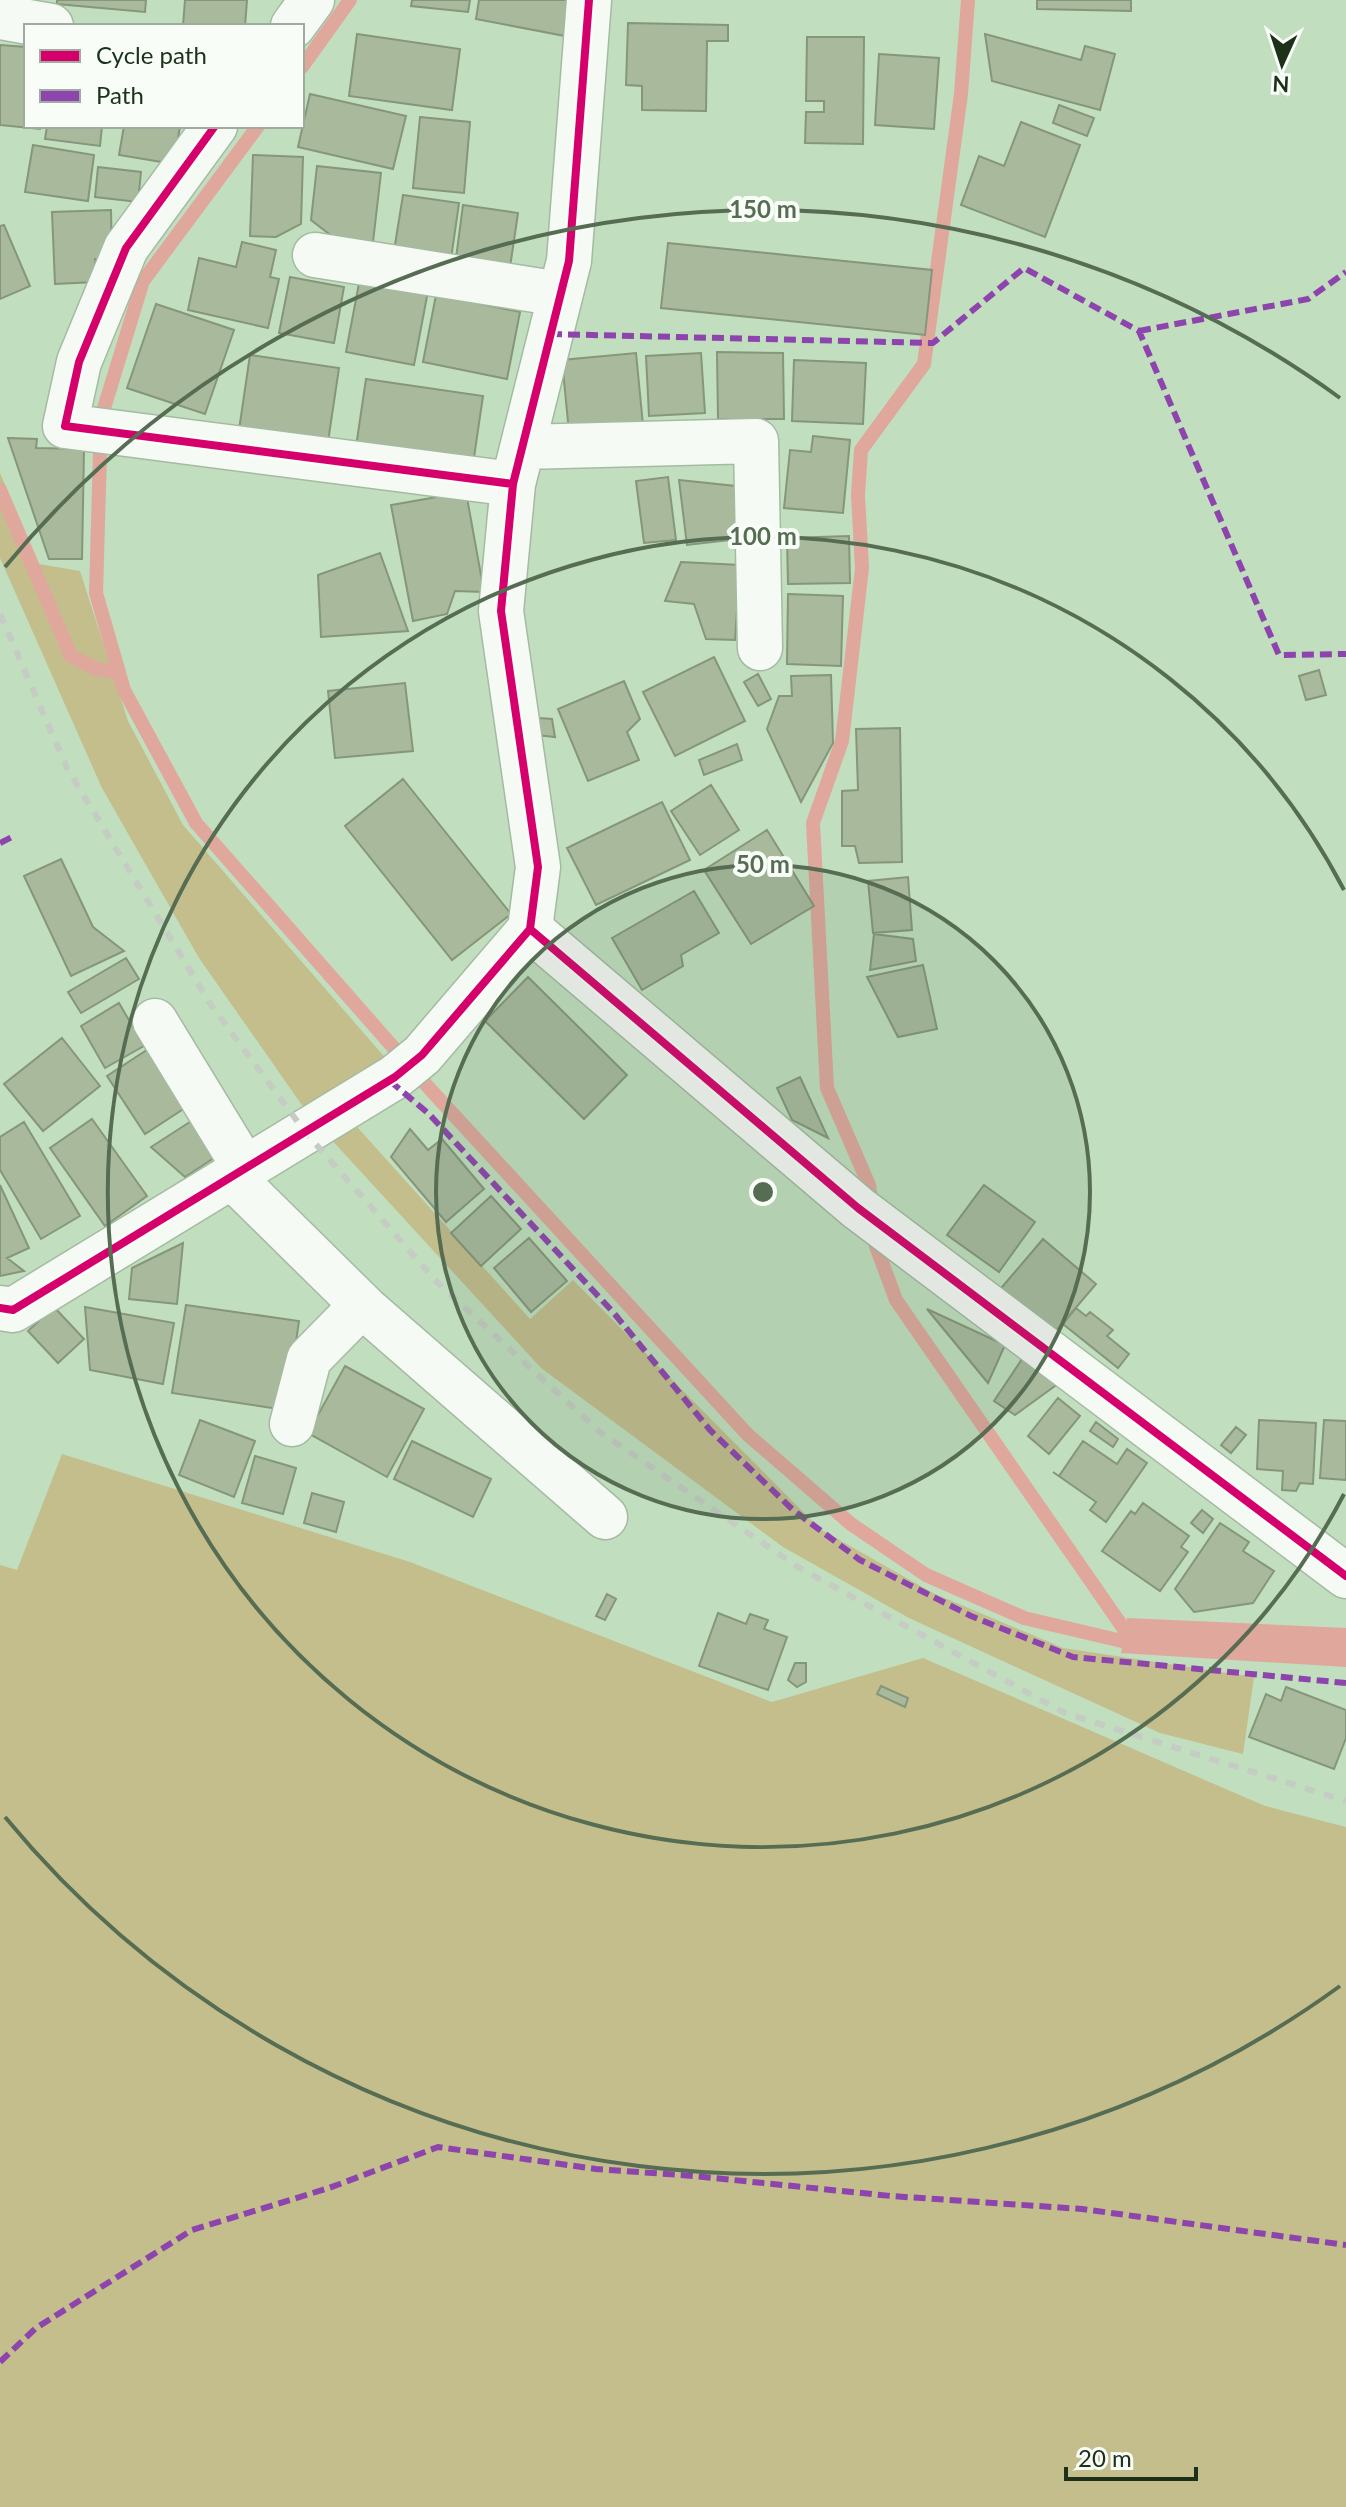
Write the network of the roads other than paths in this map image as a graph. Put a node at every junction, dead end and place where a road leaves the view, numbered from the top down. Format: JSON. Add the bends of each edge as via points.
{"nodes":[{"id":1,"x":312,"y":0,"type":"edge"},
{"id":2,"x":589,"y":0,"type":"edge"},
{"id":3,"x":0,"y":17,"type":"edge"},
{"id":4,"x":40,"y":24,"type":"edge"},
{"id":5,"x":294,"y":24,"type":"edge"},
{"id":6,"x":214,"y":128,"type":"edge"},
{"id":7,"x":315,"y":255,"type":"dead end"},
{"id":8,"x":560,"y":294,"type":"junction"},
{"id":9,"x":518,"y":465,"type":"junction"},
{"id":10,"x":760,"y":648,"type":"dead end"},
{"id":11,"x":530,"y":929,"type":"junction"},
{"id":12,"x":155,"y":1021,"type":"dead end"},
{"id":13,"x":240,"y":1174,"type":"junction"},
{"id":14,"x":362,"y":1305,"type":"junction"},
{"id":15,"x":0,"y":1308,"type":"edge"},
{"id":16,"x":292,"y":1424,"type":"dead end"},
{"id":17,"x":605,"y":1517,"type":"dead end"},
{"id":18,"x":1346,"y":1576,"type":"edge"}],
"edges":[{"from":1,"to":5,"type":"street"},
{"from":2,"to":8,"type":"street","via":[[569,261]]},
{"from":3,"to":4,"type":"street"},
{"from":6,"to":9,"type":"street","via":[[126,248],[79,362],[65,426]]},
{"from":7,"to":8,"type":"street"},
{"from":8,"to":9,"type":"street"},
{"from":9,"to":10,"type":"street","via":[[756,441]]},
{"from":9,"to":11,"type":"street","via":[[501,611],[538,867]]},
{"from":11,"to":13,"type":"street","via":[[409,1066]]},
{"from":11,"to":18,"type":"street","via":[[858,1208]]},
{"from":12,"to":13,"type":"street"},
{"from":13,"to":14,"type":"street"},
{"from":13,"to":15,"type":"street","via":[[13,1310]]},
{"from":14,"to":16,"type":"street","via":[[309,1359]]},
{"from":14,"to":17,"type":"street"}]}
